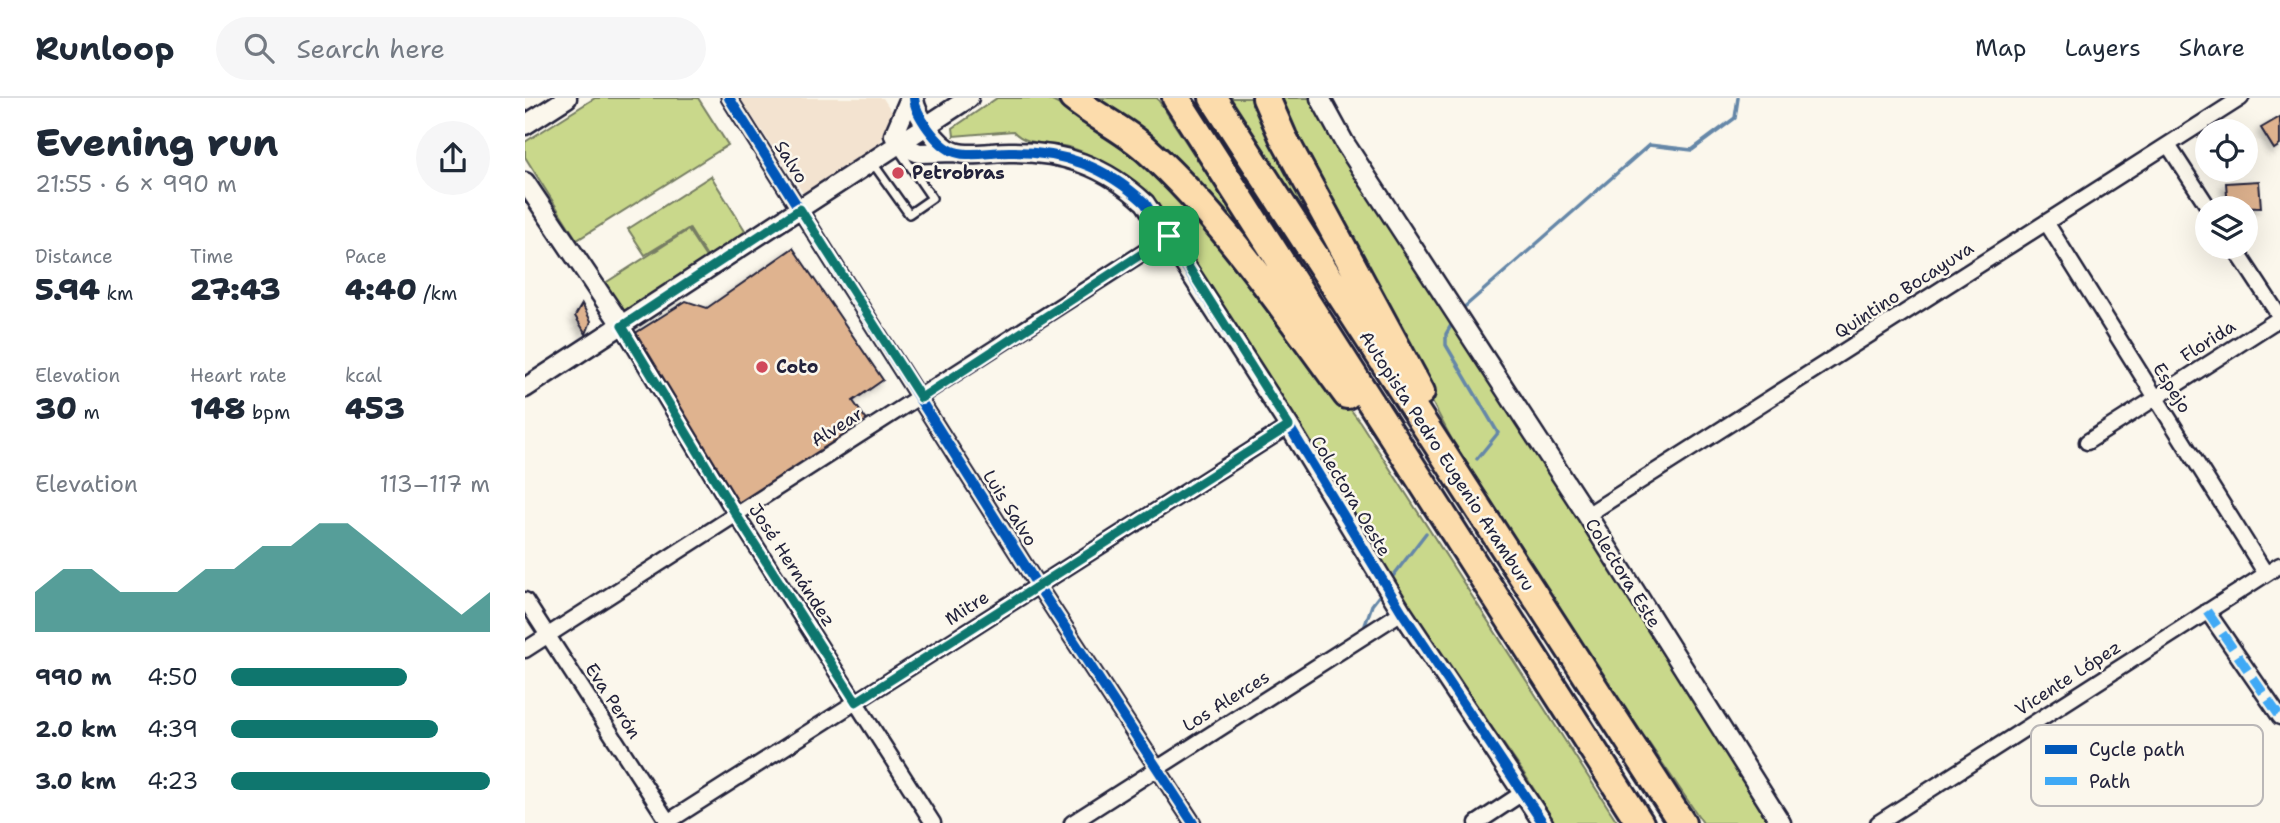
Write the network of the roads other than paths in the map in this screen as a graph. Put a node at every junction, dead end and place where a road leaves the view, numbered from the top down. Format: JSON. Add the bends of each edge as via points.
{"nodes":[{"id":1,"x":568,"y":98,"type":"edge"},
{"id":2,"x":729,"y":98,"type":"edge"},
{"id":3,"x":912,"y":98,"type":"edge"},
{"id":4,"x":969,"y":98,"type":"edge"},
{"id":5,"x":1073,"y":98,"type":"edge"},
{"id":6,"x":1176,"y":98,"type":"edge"},
{"id":7,"x":1213,"y":98,"type":"edge"},
{"id":8,"x":1266,"y":98,"type":"edge"},
{"id":9,"x":1320,"y":98,"type":"edge"},
{"id":10,"x":2241,"y":98,"type":"edge"},
{"id":11,"x":525,"y":125,"type":"edge"},
{"id":12,"x":927,"y":125,"type":"junction"},
{"id":13,"x":897,"y":145,"type":"junction"},
{"id":14,"x":2168,"y":145,"type":"junction"},
{"id":15,"x":955,"y":152,"type":"junction"},
{"id":16,"x":871,"y":162,"type":"junction"},
{"id":17,"x":525,"y":182,"type":"edge"},
{"id":18,"x":2201,"y":196,"type":"edge"},
{"id":19,"x":800,"y":209,"type":"junction"},
{"id":20,"x":2046,"y":222,"type":"junction"},
{"id":21,"x":1169,"y":236,"type":"junction"},
{"id":22,"x":2242,"y":259,"type":"edge"},
{"id":23,"x":2280,"y":318,"type":"edge"},
{"id":24,"x":622,"y":326,"type":"junction"},
{"id":25,"x":525,"y":387,"type":"edge"},
{"id":26,"x":921,"y":398,"type":"junction"},
{"id":27,"x":2156,"y":398,"type":"junction"},
{"id":28,"x":1289,"y":426,"type":"junction"},
{"id":29,"x":2087,"y":442,"type":"dead end"},
{"id":30,"x":735,"y":513,"type":"junction"},
{"id":31,"x":1587,"y":515,"type":"junction"},
{"id":32,"x":1496,"y":537,"type":"junction"},
{"id":33,"x":1461,"y":543,"type":"junction"},
{"id":34,"x":2280,"y":565,"type":"edge"},
{"id":35,"x":2266,"y":574,"type":"junction"},
{"id":36,"x":1038,"y":586,"type":"junction"},
{"id":37,"x":525,"y":600,"type":"edge"},
{"id":38,"x":1397,"y":605,"type":"junction"},
{"id":39,"x":2207,"y":611,"type":"junction"},
{"id":40,"x":548,"y":635,"type":"junction"},
{"id":41,"x":525,"y":650,"type":"edge"},
{"id":42,"x":856,"y":702,"type":"junction"},
{"id":43,"x":2280,"y":717,"type":"edge"},
{"id":44,"x":1157,"y":768,"type":"junction"},
{"id":45,"x":1524,"y":792,"type":"junction"},
{"id":46,"x":668,"y":823,"type":"edge"},
{"id":47,"x":933,"y":823,"type":"edge"},
{"id":48,"x":1072,"y":823,"type":"edge"},
{"id":49,"x":1193,"y":823,"type":"edge"},
{"id":50,"x":1477,"y":823,"type":"edge"},
{"id":51,"x":1543,"y":823,"type":"edge"},
{"id":52,"x":1639,"y":823,"type":"edge"},
{"id":53,"x":1682,"y":823,"type":"edge"},
{"id":54,"x":1781,"y":823,"type":"edge"},
{"id":55,"x":1878,"y":823,"type":"edge"}],
"edges":[{"from":1,"to":11,"type":"street"},
{"from":2,"to":19,"type":"street","name":"Salvo"},
{"from":3,"to":12,"type":"street"},
{"from":3,"to":13,"type":"street","via":[[894,135]]},
{"from":4,"to":12,"type":"street"},
{"from":5,"to":33,"type":"highway","via":[[1128,133],[1200,204]]},
{"from":6,"to":33,"type":"highway","name":"Autopista Pedro Eugenio Aramburu"},
{"from":7,"to":32,"type":"highway","name":"Autopista Pedro Eugenio Aramburu"},
{"from":8,"to":32,"type":"highway"},
{"from":9,"to":31,"type":"street","name":"Colectora Este","via":[[1344,142]]},
{"from":10,"to":14,"type":"street","name":"Quintino Bocayuva"},
{"from":12,"to":13,"type":"street"},
{"from":12,"to":15,"type":"street"},
{"from":13,"to":15,"type":"street","name":"Colectora Oeste","via":[[919,153]]},
{"from":13,"to":16,"type":"street"},
{"from":13,"to":16,"type":"lane","via":[[932,198],[909,214]]},
{"from":14,"to":18,"type":"street"},
{"from":14,"to":20,"type":"street","name":"Quintino Bocayuva"},
{"from":15,"to":21,"type":"street","name":"Colectora Oeste","via":[[1020,152],[1088,165],[1131,190]]},
{"from":16,"to":19,"type":"street"},
{"from":17,"to":24,"type":"street"},
{"from":19,"to":24,"type":"street"},
{"from":19,"to":26,"type":"street","name":"Luis Salvo"},
{"from":20,"to":27,"type":"street","name":"Espejo"},
{"from":20,"to":31,"type":"street","name":"Quintino Bocayuva"},
{"from":21,"to":26,"type":"street","name":"Alvear"},
{"from":21,"to":28,"type":"street","name":"Colectora Oeste"},
{"from":22,"to":23,"type":"street"},
{"from":23,"to":27,"type":"street","name":"Florida"},
{"from":24,"to":25,"type":"street"},
{"from":24,"to":30,"type":"street","name":"José Hernández"},
{"from":26,"to":30,"type":"street","name":"Alvear"},
{"from":26,"to":36,"type":"street","name":"Luis Salvo"},
{"from":27,"to":29,"type":"street","name":"Florida"},
{"from":27,"to":35,"type":"street","name":"Espejo"},
{"from":28,"to":36,"type":"street","name":"Mitre"},
{"from":28,"to":38,"type":"street","name":"Colectora Oeste"},
{"from":30,"to":40,"type":"street","name":"Alvear"},
{"from":30,"to":42,"type":"street","name":"José Hernández"},
{"from":31,"to":54,"type":"street","name":"Colectora Este"},
{"from":32,"to":53,"type":"highway","name":"Autopista Pedro Eugenio Aramburu"},
{"from":33,"to":52,"type":"highway","name":"Autopista Pedro Eugenio Aramburu"},
{"from":34,"to":35,"type":"street","name":"Vicente López"},
{"from":35,"to":39,"type":"street","name":"Vicente López"},
{"from":36,"to":42,"type":"street","name":"Mitre"},
{"from":36,"to":44,"type":"street","name":"Luis Salvo"},
{"from":37,"to":40,"type":"street","name":"Eva Perón"},
{"from":38,"to":44,"type":"street","name":"Los Alerces"},
{"from":38,"to":45,"type":"street","name":"Colectora Oeste"},
{"from":39,"to":43,"type":"street"},
{"from":39,"to":55,"type":"street","name":"Vicente López"},
{"from":40,"to":41,"type":"street","name":"Alvear"},
{"from":40,"to":46,"type":"street","name":"Eva Perón"},
{"from":42,"to":46,"type":"street","name":"Mitre"},
{"from":42,"to":47,"type":"street","name":"José Hernández"},
{"from":44,"to":48,"type":"street","name":"Los Alerces"},
{"from":44,"to":49,"type":"street","name":"Luis Salvo"},
{"from":45,"to":50,"type":"street"},
{"from":45,"to":51,"type":"street","name":"Colectora Oeste"}]}
